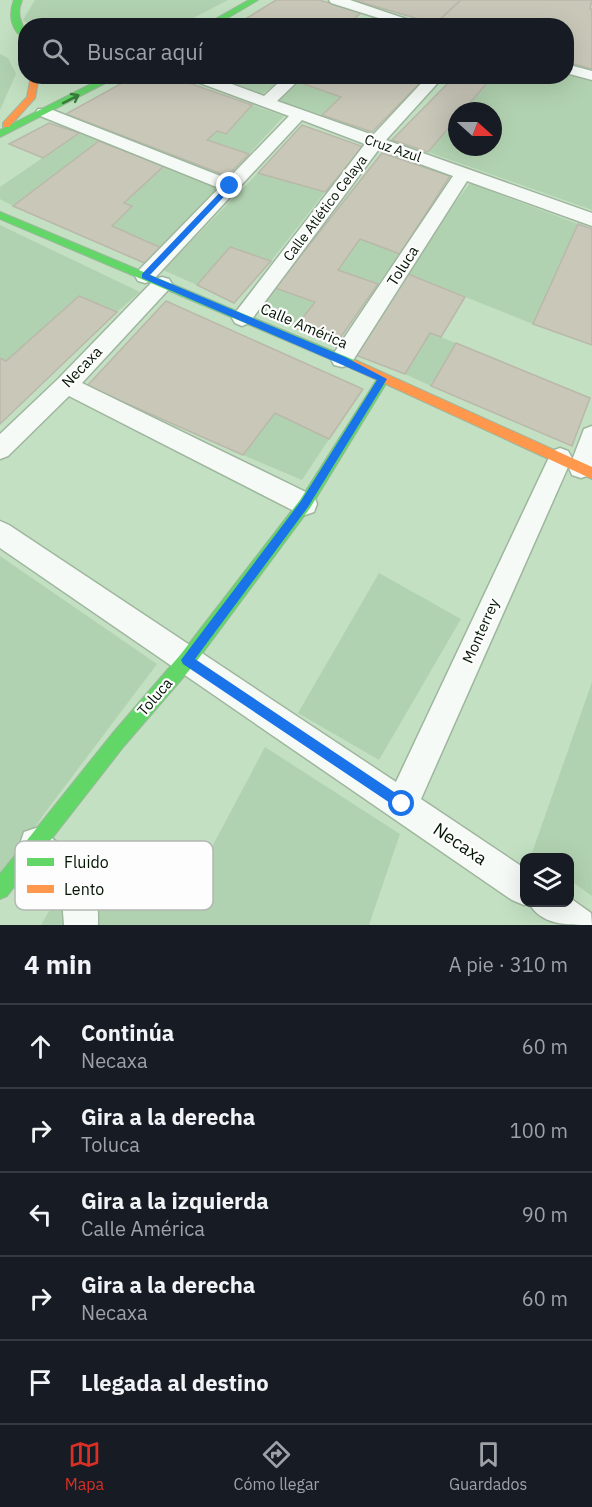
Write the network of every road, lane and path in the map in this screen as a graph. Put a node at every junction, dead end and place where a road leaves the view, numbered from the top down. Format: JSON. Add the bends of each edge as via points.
{"nodes":[{"id":1,"x":18,"y":0,"type":"edge"},
{"id":2,"x":254,"y":0,"type":"edge"},
{"id":3,"x":336,"y":0,"type":"edge"},
{"id":4,"x":372,"y":10,"type":"junction"},
{"id":5,"x":221,"y":18,"type":"edge"},
{"id":6,"x":364,"y":18,"type":"edge"},
{"id":7,"x":396,"y":18,"type":"edge"},
{"id":8,"x":18,"y":29,"type":"edge"},
{"id":9,"x":574,"y":70,"type":"edge"},
{"id":10,"x":592,"y":76,"type":"edge"},
{"id":11,"x":36,"y":84,"type":"edge"},
{"id":12,"x":99,"y":84,"type":"edge"},
{"id":13,"x":216,"y":84,"type":"edge"},
{"id":14,"x":287,"y":84,"type":"edge"},
{"id":15,"x":429,"y":84,"type":"edge"},
{"id":16,"x":266,"y":102,"type":"junction"},
{"id":17,"x":44,"y":112,"type":"junction"},
{"id":18,"x":299,"y":114,"type":"junction"},
{"id":19,"x":0,"y":132,"type":"edge"},
{"id":20,"x":375,"y":142,"type":"junction"},
{"id":21,"x":464,"y":173,"type":"junction"},
{"id":22,"x":230,"y":186,"type":"junction"},
{"id":23,"x":0,"y":215,"type":"edge"},
{"id":24,"x":592,"y":220,"type":"edge"},
{"id":25,"x":153,"y":280,"type":"junction"},
{"id":26,"x":242,"y":318,"type":"junction"},
{"id":27,"x":342,"y":359,"type":"junction"},
{"id":28,"x":383,"y":379,"type":"junction"},
{"id":29,"x":66,"y":385,"type":"junction"},
{"id":30,"x":592,"y":436,"type":"edge"},
{"id":31,"x":0,"y":448,"type":"edge"},
{"id":32,"x":578,"y":466,"type":"edge"},
{"id":33,"x":305,"y":504,"type":"junction"},
{"id":34,"x":0,"y":533,"type":"edge"},
{"id":35,"x":187,"y":660,"type":"junction"},
{"id":36,"x":402,"y":804,"type":"junction"},
{"id":37,"x":38,"y":841,"type":"edge"},
{"id":38,"x":15,"y":870,"type":"edge"},
{"id":39,"x":520,"y":885,"type":"edge"},
{"id":40,"x":0,"y":889,"type":"edge"},
{"id":41,"x":552,"y":907,"type":"edge"},
{"id":42,"x":80,"y":910,"type":"edge"},
{"id":43,"x":81,"y":925,"type":"edge"},
{"id":44,"x":579,"y":925,"type":"edge"}],
"edges":[{"from":1,"to":8,"type":"street","via":[[14,7]]},
{"from":2,"to":5,"type":"street"},
{"from":3,"to":4,"type":"street"},
{"from":4,"to":6,"type":"street"},
{"from":4,"to":7,"type":"street"},
{"from":9,"to":10,"type":"street"},
{"from":11,"to":19,"type":"street","via":[[33,96]]},
{"from":17,"to":12,"type":"street","one_way":true},
{"from":13,"to":16,"type":"street","name":"Cruz Azul"},
{"from":14,"to":16,"type":"street"},
{"from":15,"to":20,"type":"street","name":"Calle Atlético Celaya"},
{"from":16,"to":18,"type":"street","name":"Cruz Azul"},
{"from":17,"to":19,"type":"street"},
{"from":17,"to":22,"type":"street"},
{"from":18,"to":20,"type":"street","name":"Cruz Azul"},
{"from":18,"to":22,"type":"street","name":"Necaxa"},
{"from":20,"to":21,"type":"street","name":"Cruz Azul"},
{"from":20,"to":26,"type":"street","name":"Calle Atlético Celaya"},
{"from":21,"to":24,"type":"street","name":"Cruz Azul"},
{"from":21,"to":27,"type":"street","name":"Toluca"},
{"from":22,"to":25,"type":"street","name":"Necaxa"},
{"from":23,"to":25,"type":"street","name":"Calle América"},
{"from":25,"to":26,"type":"street","name":"Calle América"},
{"from":25,"to":29,"type":"street","name":"Necaxa"},
{"from":26,"to":27,"type":"street","name":"Calle América"},
{"from":27,"to":28,"type":"street","name":"Calle América"},
{"from":28,"to":32,"type":"street","name":"Calle América"},
{"from":28,"to":33,"type":"street","name":"Toluca"},
{"from":29,"to":31,"type":"street","name":"Necaxa"},
{"from":29,"to":33,"type":"street"},
{"from":30,"to":32,"type":"street","name":"Monterrey"},
{"from":32,"to":36,"type":"street","name":"Monterrey"},
{"from":33,"to":35,"type":"street","name":"Toluca"},
{"from":34,"to":35,"type":"street","name":"Necaxa"},
{"from":35,"to":36,"type":"street","name":"Necaxa"},
{"from":35,"to":37,"type":"street","name":"Toluca"},
{"from":36,"to":39,"type":"street","name":"Necaxa"},
{"from":38,"to":40,"type":"street","name":"Toluca"},
{"from":41,"to":44,"type":"street"},
{"from":42,"to":43,"type":"street"}]}
